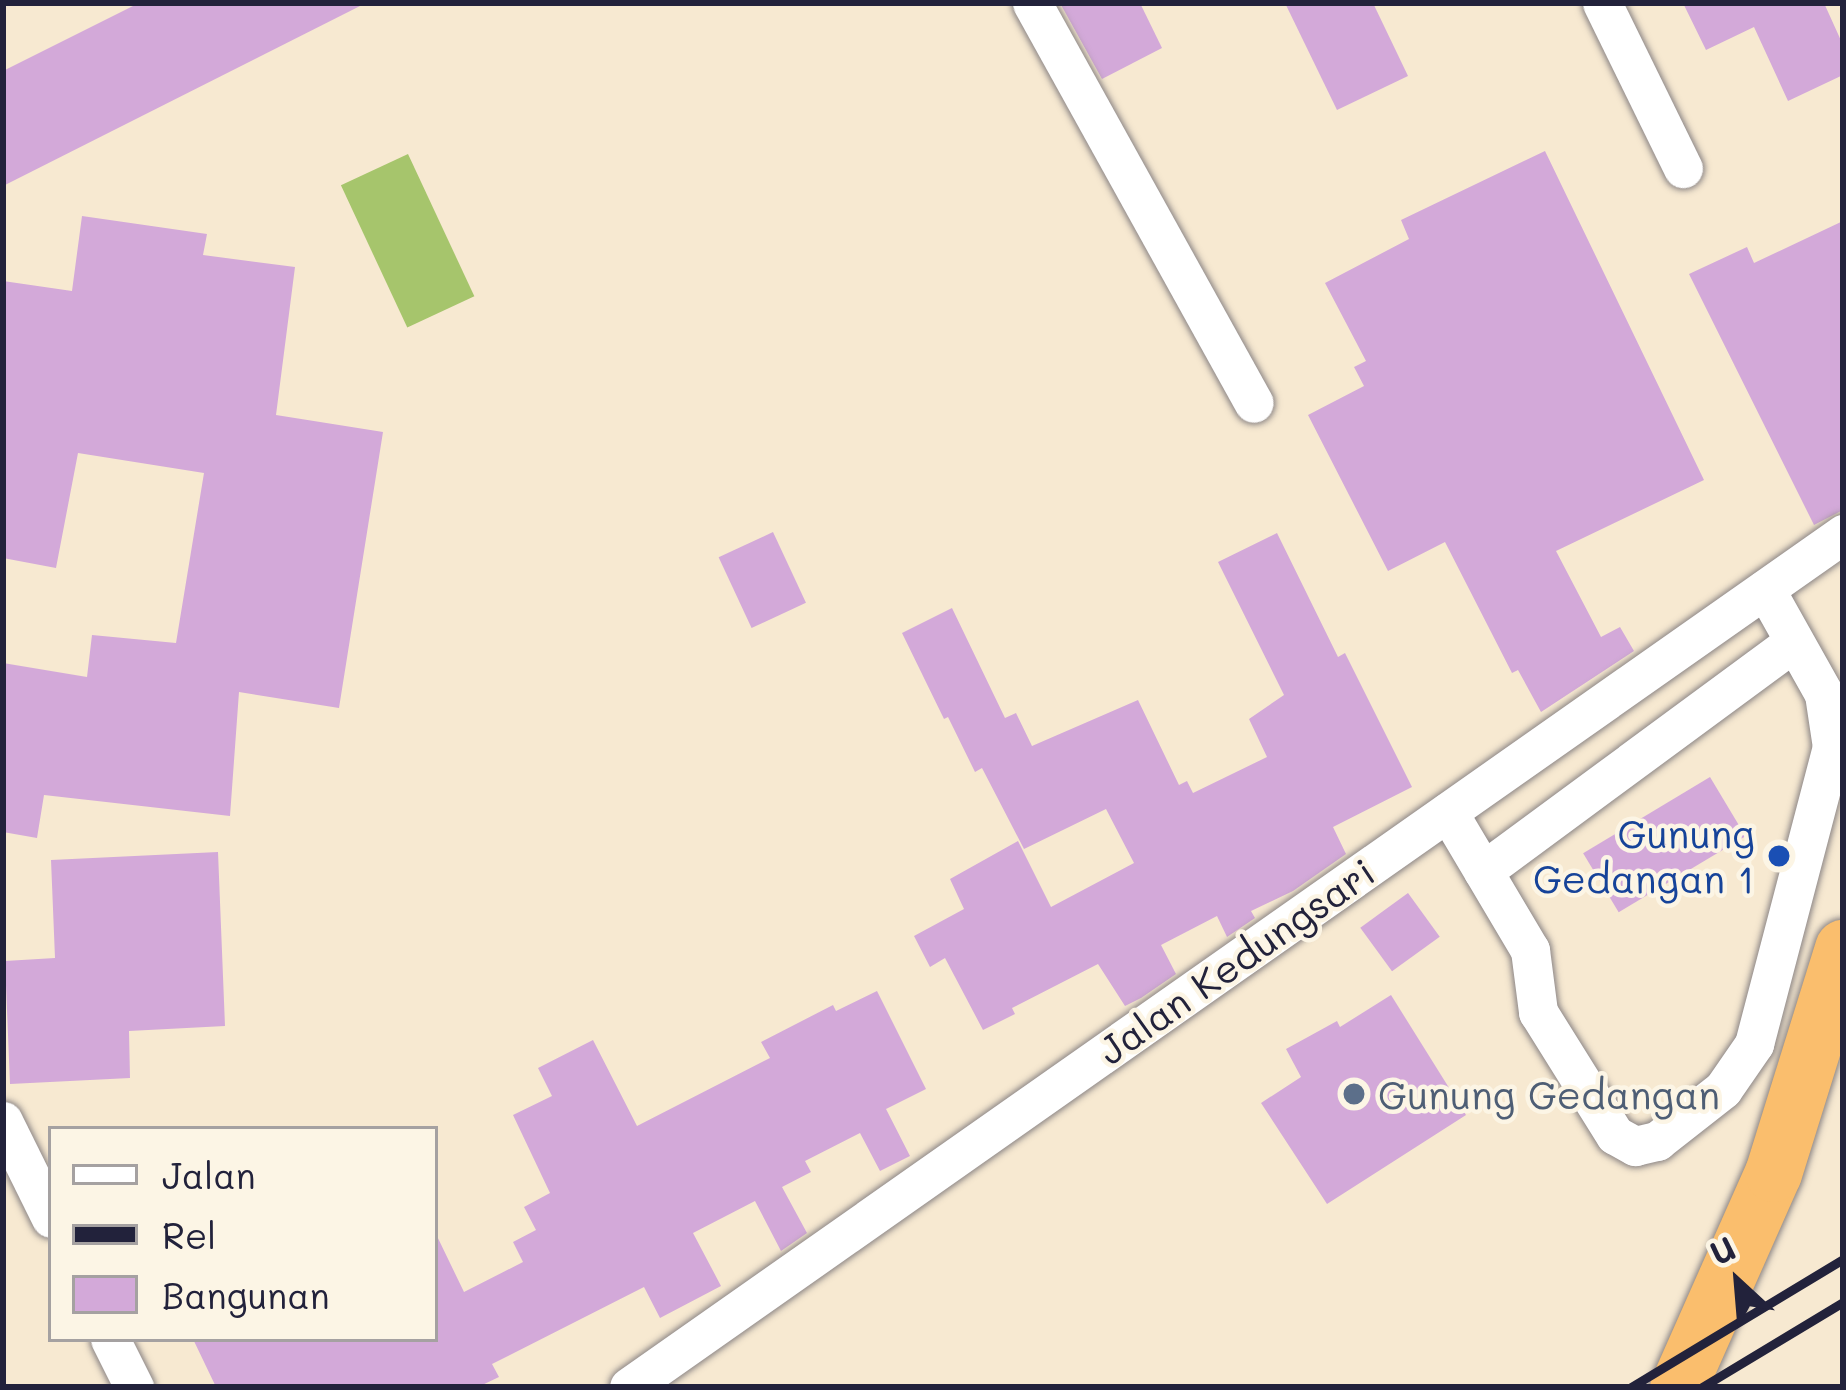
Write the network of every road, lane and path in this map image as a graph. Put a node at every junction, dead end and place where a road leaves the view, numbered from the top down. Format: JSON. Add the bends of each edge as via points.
{"nodes":[{"id":1,"x":1032,"y":3,"type":"edge"},
{"id":2,"x":1602,"y":3,"type":"edge"},
{"id":3,"x":1682,"y":168,"type":"dead end"},
{"id":4,"x":1254,"y":404,"type":"dead end"},
{"id":5,"x":1843,"y":534,"type":"edge"},
{"id":6,"x":1765,"y":589,"type":"junction"},
{"id":7,"x":1794,"y":642,"type":"junction"},
{"id":8,"x":1448,"y":812,"type":"junction"},
{"id":9,"x":1483,"y":871,"type":"junction"},
{"id":10,"x":1843,"y":947,"type":"edge"},
{"id":11,"x":3,"y":1121,"type":"edge"},
{"id":12,"x":48,"y":1213,"type":"edge"},
{"id":13,"x":112,"y":1342,"type":"edge"},
{"id":14,"x":134,"y":1387,"type":"edge"},
{"id":15,"x":628,"y":1387,"type":"edge"},
{"id":16,"x":1678,"y":1387,"type":"edge"}],
"edges":[{"from":1,"to":4,"type":"street"},
{"from":2,"to":3,"type":"street"},
{"from":5,"to":6,"type":"street","name":"Jalan Kedungsari"},
{"from":6,"to":7,"type":"street"},
{"from":6,"to":8,"type":"street","name":"Jalan Kedungsari"},
{"from":7,"to":9,"type":"street"},
{"from":7,"to":9,"type":"street","via":[[1824,694],[1832,747],[1754,1044],[1723,1089],[1657,1142],[1636,1146],[1615,1135],[1538,1012],[1530,950]]},
{"from":8,"to":9,"type":"street"},
{"from":8,"to":15,"type":"street","name":"Jalan Kedungsari"},
{"from":10,"to":16,"type":"highway","via":[[1773,1174]]},
{"from":11,"to":12,"type":"street"},
{"from":13,"to":14,"type":"street"}]}
